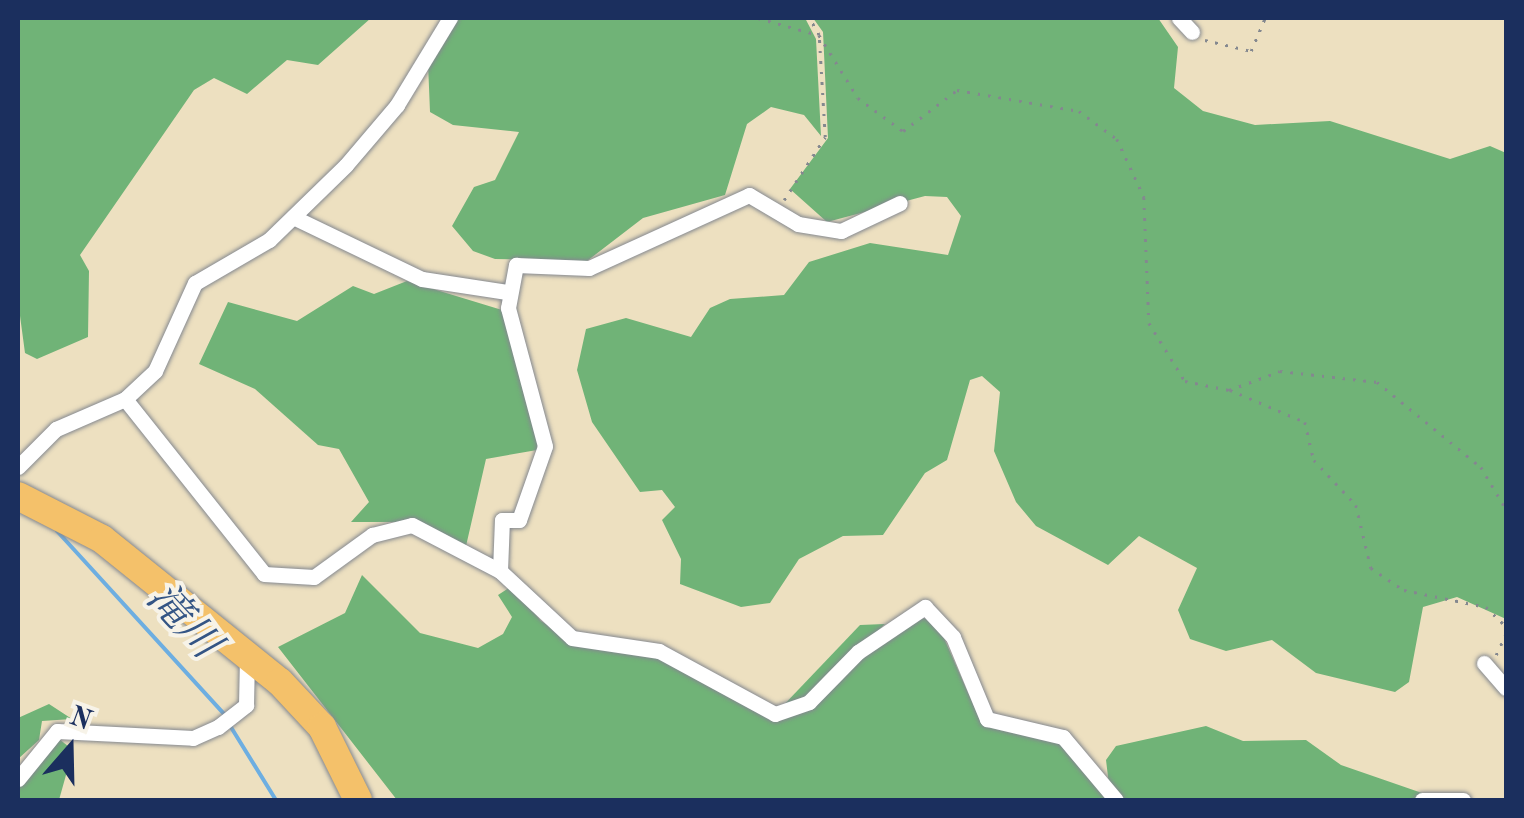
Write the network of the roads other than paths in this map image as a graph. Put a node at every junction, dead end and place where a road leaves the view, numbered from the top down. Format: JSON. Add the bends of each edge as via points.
{"nodes":[{"id":1,"x":450,"y":18,"type":"edge"},
{"id":2,"x":1178,"y":18,"type":"edge"},
{"id":3,"x":1196,"y":35,"type":"road end"},
{"id":4,"x":900,"y":203,"type":"dead end"},
{"id":5,"x":292,"y":217,"type":"junction"},
{"id":6,"x":506,"y":292,"type":"junction"},
{"id":7,"x":126,"y":399,"type":"junction"},
{"id":8,"x":18,"y":467,"type":"edge"},
{"id":9,"x":18,"y":496,"type":"edge"},
{"id":10,"x":500,"y":571,"type":"junction"},
{"id":11,"x":246,"y":654,"type":"junction"},
{"id":12,"x":1486,"y":668,"type":"road end"},
{"id":13,"x":1506,"y":688,"type":"edge"},
{"id":14,"x":18,"y":779,"type":"edge"},
{"id":15,"x":358,"y":800,"type":"edge"},
{"id":16,"x":1116,"y":800,"type":"edge"},
{"id":17,"x":1422,"y":800,"type":"edge"},
{"id":18,"x":1463,"y":800,"type":"edge"}],
"edges":[{"from":1,"to":5,"type":"street","via":[[396,105]]},
{"from":2,"to":3,"type":"street"},
{"from":4,"to":6,"type":"street","via":[[841,231],[798,224],[780,207],[749,195],[588,268],[522,262]]},
{"from":5,"to":6,"type":"street","via":[[422,279]]},
{"from":5,"to":7,"type":"street","via":[[195,283],[155,371]]},
{"from":6,"to":10,"type":"street","via":[[545,446],[519,520],[502,520]]},
{"from":7,"to":8,"type":"street","via":[[56,429]]},
{"from":7,"to":10,"type":"street","via":[[264,574],[314,577],[402,524]]},
{"from":9,"to":11,"type":"highway","via":[[81,524]]},
{"from":10,"to":16,"type":"street","via":[[572,638],[659,651],[776,714],[809,702],[858,652],[925,607],[953,637],[987,719],[1063,737]]},
{"from":11,"to":14,"type":"street","via":[[250,694],[228,722],[193,738],[56,732]]},
{"from":11,"to":15,"type":"highway","via":[[322,727]]},
{"from":12,"to":13,"type":"street"},
{"from":17,"to":18,"type":"street"}]}
